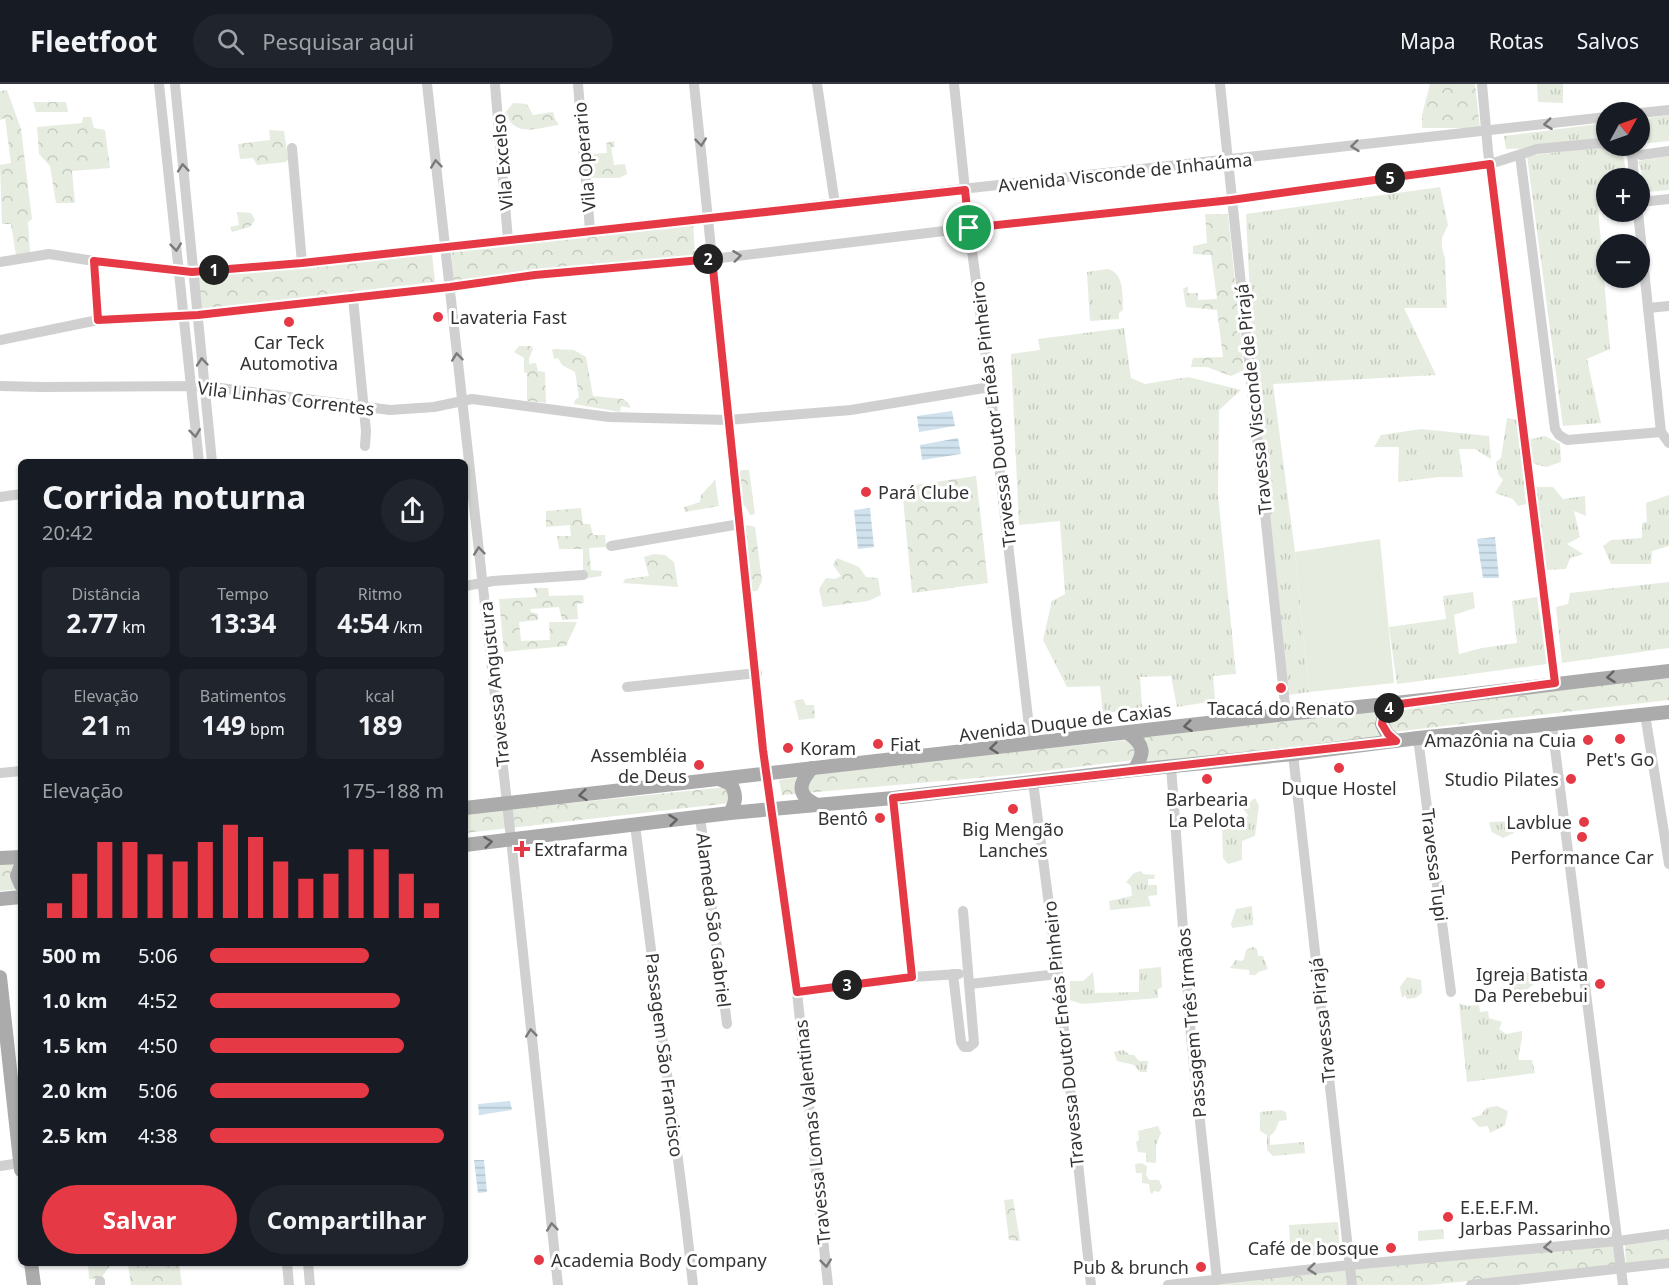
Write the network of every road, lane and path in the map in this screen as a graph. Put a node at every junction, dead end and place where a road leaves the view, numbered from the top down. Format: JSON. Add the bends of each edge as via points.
{"nodes":[{"id":1,"x":159,"y":84,"type":"edge"},
{"id":2,"x":175,"y":84,"type":"edge"},
{"id":3,"x":427,"y":84,"type":"edge"},
{"id":4,"x":495,"y":84,"type":"edge"},
{"id":5,"x":578,"y":84,"type":"edge"},
{"id":6,"x":694,"y":84,"type":"edge"},
{"id":7,"x":817,"y":84,"type":"edge"},
{"id":8,"x":954,"y":84,"type":"edge"},
{"id":9,"x":1220,"y":84,"type":"edge"},
{"id":10,"x":1482,"y":84,"type":"edge"},
{"id":11,"x":1669,"y":110,"type":"edge"},
{"id":12,"x":1650,"y":112,"type":"edge"},
{"id":13,"x":1596,"y":118,"type":"edge"},
{"id":14,"x":1486,"y":132,"type":"junction"},
{"id":15,"x":1596,"y":144,"type":"edge"},
{"id":16,"x":292,"y":148,"type":"dead end"},
{"id":17,"x":1669,"y":151,"type":"edge"},
{"id":18,"x":1650,"y":154,"type":"edge"},
{"id":19,"x":1520,"y":155,"type":"junction"},
{"id":20,"x":1228,"y":160,"type":"junction"},
{"id":21,"x":1490,"y":164,"type":"junction"},
{"id":22,"x":965,"y":190,"type":"junction"},
{"id":23,"x":1669,"y":199,"type":"edge"},
{"id":24,"x":1231,"y":200,"type":"junction"},
{"id":25,"x":1650,"y":201,"type":"edge"},
{"id":26,"x":835,"y":204,"type":"junction"},
{"id":27,"x":709,"y":218,"type":"junction"},
{"id":28,"x":1639,"y":222,"type":"edge"},
{"id":29,"x":969,"y":228,"type":"junction"},
{"id":30,"x":590,"y":230,"type":"junction"},
{"id":31,"x":508,"y":240,"type":"junction"},
{"id":32,"x":445,"y":247,"type":"junction"},
{"id":33,"x":712,"y":259,"type":"junction"},
{"id":34,"x":94,"y":261,"type":"junction"},
{"id":35,"x":0,"y":262,"type":"edge"},
{"id":36,"x":302,"y":263,"type":"junction"},
{"id":37,"x":187,"y":271,"type":"junction"},
{"id":38,"x":450,"y":287,"type":"junction"},
{"id":39,"x":353,"y":298,"type":"junction"},
{"id":40,"x":1669,"y":306,"type":"edge"},
{"id":41,"x":1648,"y":308,"type":"junction"},
{"id":42,"x":198,"y":315,"type":"junction"},
{"id":43,"x":183,"y":316,"type":"junction"},
{"id":44,"x":98,"y":320,"type":"junction"},
{"id":45,"x":0,"y":340,"type":"edge"},
{"id":46,"x":0,"y":386,"type":"edge"},
{"id":47,"x":205,"y":386,"type":"junction"},
{"id":48,"x":189,"y":387,"type":"junction"},
{"id":49,"x":990,"y":387,"type":"junction"},
{"id":50,"x":462,"y":402,"type":"junction"},
{"id":51,"x":363,"y":407,"type":"junction"},
{"id":52,"x":728,"y":420,"type":"junction"},
{"id":53,"x":1661,"y":432,"type":"junction"},
{"id":54,"x":1669,"y":442,"type":"edge"},
{"id":55,"x":365,"y":446,"type":"dead end"},
{"id":56,"x":199,"y":459,"type":"edge"},
{"id":57,"x":212,"y":459,"type":"edge"},
{"id":58,"x":18,"y":494,"type":"edge"},
{"id":59,"x":0,"y":497,"type":"edge"},
{"id":60,"x":740,"y":524,"type":"junction"},
{"id":61,"x":611,"y":546,"type":"dead end"},
{"id":62,"x":582,"y":575,"type":"dead end"},
{"id":63,"x":483,"y":583,"type":"junction"},
{"id":64,"x":468,"y":586,"type":"edge"},
{"id":65,"x":1669,"y":671,"type":"edge"},
{"id":66,"x":757,"y":673,"type":"junction"},
{"id":67,"x":1555,"y":683,"type":"junction"},
{"id":68,"x":627,"y":687,"type":"dead end"},
{"id":69,"x":1393,"y":705,"type":"junction"},
{"id":70,"x":1669,"y":712,"type":"edge"},
{"id":71,"x":1286,"y":714,"type":"junction"},
{"id":72,"x":1645,"y":714,"type":"junction"},
{"id":73,"x":1552,"y":725,"type":"junction"},
{"id":74,"x":1128,"y":733,"type":"junction"},
{"id":75,"x":1419,"y":738,"type":"junction"},
{"id":76,"x":1396,"y":741,"type":"junction"},
{"id":77,"x":1031,"y":744,"type":"junction"},
{"id":78,"x":1293,"y":754,"type":"junction"},
{"id":79,"x":1171,"y":766,"type":"junction"},
{"id":80,"x":812,"y":768,"type":"junction"},
{"id":81,"x":1134,"y":770,"type":"junction"},
{"id":82,"x":18,"y":771,"type":"edge"},
{"id":83,"x":0,"y":773,"type":"edge"},
{"id":84,"x":767,"y":774,"type":"junction"},
{"id":85,"x":719,"y":779,"type":"junction"},
{"id":86,"x":1033,"y":782,"type":"junction"},
{"id":87,"x":893,"y":798,"type":"junction"},
{"id":88,"x":507,"y":803,"type":"junction"},
{"id":89,"x":815,"y":804,"type":"junction"},
{"id":90,"x":468,"y":808,"type":"edge"},
{"id":91,"x":772,"y":809,"type":"junction"},
{"id":92,"x":730,"y":813,"type":"junction"},
{"id":93,"x":700,"y":817,"type":"junction"},
{"id":94,"x":635,"y":825,"type":"junction"},
{"id":95,"x":511,"y":839,"type":"junction"},
{"id":96,"x":468,"y":845,"type":"edge"},
{"id":97,"x":18,"y":857,"type":"edge"},
{"id":98,"x":0,"y":858,"type":"edge"},
{"id":99,"x":1669,"y":864,"type":"edge"},
{"id":100,"x":18,"y":897,"type":"edge"},
{"id":101,"x":0,"y":899,"type":"edge"},
{"id":102,"x":963,"y":911,"type":"dead end"},
{"id":103,"x":953,"y":974,"type":"junction"},
{"id":104,"x":1058,"y":974,"type":"junction"},
{"id":105,"x":0,"y":977,"type":"edge"},
{"id":106,"x":912,"y":977,"type":"junction"},
{"id":107,"x":969,"y":979,"type":"junction"},
{"id":108,"x":797,"y":992,"type":"junction"},
{"id":109,"x":1450,"y":992,"type":"dead end"},
{"id":110,"x":727,"y":1024,"type":"dead end"},
{"id":111,"x":18,"y":1144,"type":"edge"},
{"id":112,"x":18,"y":1163,"type":"edge"},
{"id":113,"x":0,"y":1166,"type":"edge"},
{"id":114,"x":1669,"y":1234,"type":"edge"},
{"id":115,"x":1618,"y":1241,"type":"junction"},
{"id":116,"x":1669,"y":1263,"type":"edge"},
{"id":117,"x":1350,"y":1265,"type":"junction"},
{"id":118,"x":31,"y":1266,"type":"edge"},
{"id":119,"x":287,"y":1266,"type":"edge"},
{"id":120,"x":308,"y":1266,"type":"edge"},
{"id":121,"x":1621,"y":1269,"type":"junction"},
{"id":122,"x":1217,"y":1280,"type":"junction"},
{"id":123,"x":33,"y":1285,"type":"edge"},
{"id":124,"x":290,"y":1285,"type":"edge"},
{"id":125,"x":310,"y":1285,"type":"edge"},
{"id":126,"x":558,"y":1285,"type":"edge"},
{"id":127,"x":693,"y":1285,"type":"edge"},
{"id":128,"x":828,"y":1285,"type":"edge"},
{"id":129,"x":1091,"y":1285,"type":"edge"},
{"id":130,"x":1168,"y":1285,"type":"edge"},
{"id":131,"x":1352,"y":1285,"type":"edge"},
{"id":132,"x":1471,"y":1285,"type":"edge"},
{"id":133,"x":1623,"y":1285,"type":"edge"}],
"edges":[{"from":1,"to":37,"type":"street","one_way":true},
{"from":37,"to":2,"type":"street","one_way":true},
{"from":32,"to":3,"type":"street","name":"Travessa Angustura","one_way":true},
{"from":4,"to":31,"type":"street","name":"Vila Excelso"},
{"from":5,"to":30,"type":"street","name":"Vila Operario"},
{"from":6,"to":27,"type":"street","name":"Travessa Lomas Valentinas","one_way":true},
{"from":7,"to":26,"type":"street"},
{"from":8,"to":22,"type":"street","name":"Travessa Doutor Enéas Pinheiro"},
{"from":9,"to":20,"type":"street","name":"Travessa Visconde de Pirajá"},
{"from":10,"to":14,"type":"street"},
{"from":11,"to":12,"type":"street"},
{"from":13,"to":14,"type":"street","name":"Avenida Visconde de Inhaúma","one_way":true},
{"from":14,"to":20,"type":"street","name":"Avenida Visconde de Inhaúma","one_way":true},
{"from":14,"to":21,"type":"street"},
{"from":15,"to":19,"type":"street","via":[[1537,149]]},
{"from":16,"to":36,"type":"street"},
{"from":17,"to":18,"type":"street"},
{"from":19,"to":21,"type":"street"},
{"from":19,"to":53,"type":"street","via":[[1555,429],[1567,440]]},
{"from":20,"to":22,"type":"street","name":"Avenida Visconde de Inhaúma"},
{"from":20,"to":24,"type":"street","name":"Travessa Visconde de Pirajá"},
{"from":21,"to":24,"type":"street"},
{"from":21,"to":67,"type":"street"},
{"from":22,"to":26,"type":"street","name":"Avenida Visconde de Inhaúma"},
{"from":22,"to":29,"type":"street","name":"Travessa Doutor Enéas Pinheiro"},
{"from":23,"to":25,"type":"street"},
{"from":24,"to":29,"type":"street"},
{"from":24,"to":71,"type":"street","name":"Travessa Visconde de Pirajá"},
{"from":26,"to":27,"type":"street","name":"Avenida Visconde de Inhaúma"},
{"from":27,"to":30,"type":"street","name":"Avenida Visconde de Inhaúma"},
{"from":27,"to":33,"type":"street","name":"Travessa Lomas Valentinas"},
{"from":28,"to":41,"type":"street"},
{"from":33,"to":29,"type":"street","one_way":true},
{"from":29,"to":49,"type":"street","name":"Travessa Doutor Enéas Pinheiro"},
{"from":30,"to":31,"type":"street","name":"Avenida Visconde de Inhaúma"},
{"from":31,"to":32,"type":"street","name":"Avenida Visconde de Inhaúma"},
{"from":32,"to":36,"type":"street","name":"Avenida Visconde de Inhaúma"},
{"from":32,"to":38,"type":"street","name":"Travessa Angustura"},
{"from":33,"to":38,"type":"street"},
{"from":33,"to":52,"type":"street","name":"Travessa Lomas Valentinas"},
{"from":34,"to":35,"type":"street","name":"Avenida Visconde de Inhaúma","via":[[49,254]]},
{"from":34,"to":37,"type":"street","name":"Avenida Visconde de Inhaúma"},
{"from":34,"to":44,"type":"street"},
{"from":36,"to":37,"type":"street","name":"Avenida Visconde de Inhaúma"},
{"from":37,"to":42,"type":"street"},
{"from":37,"to":43,"type":"street"},
{"from":38,"to":39,"type":"street"},
{"from":50,"to":38,"type":"street","name":"Travessa Angustura","one_way":true},
{"from":39,"to":42,"type":"street"},
{"from":39,"to":51,"type":"street"},
{"from":40,"to":41,"type":"street"},
{"from":41,"to":53,"type":"street"},
{"from":42,"to":43,"type":"street"},
{"from":47,"to":42,"type":"street","one_way":true},
{"from":43,"to":44,"type":"street"},
{"from":43,"to":48,"type":"street"},
{"from":44,"to":45,"type":"street"},
{"from":46,"to":48,"type":"street","name":"Vila Linhas Correntes"},
{"from":47,"to":48,"type":"street","name":"Vila Linhas Correntes"},
{"from":47,"to":51,"type":"street","name":"Vila Linhas Correntes"},
{"from":47,"to":57,"type":"street"},
{"from":48,"to":56,"type":"street","one_way":true},
{"from":49,"to":52,"type":"street","name":"Vila Linhas Correntes","via":[[851,410]]},
{"from":49,"to":77,"type":"street","name":"Travessa Doutor Enéas Pinheiro"},
{"from":50,"to":51,"type":"street","name":"Vila Linhas Correntes","via":[[408,410]]},
{"from":50,"to":52,"type":"street","name":"Vila Linhas Correntes","via":[[494,401],[609,417]]},
{"from":63,"to":50,"type":"street","name":"Travessa Angustura","one_way":true},
{"from":51,"to":55,"type":"street"},
{"from":52,"to":60,"type":"street","name":"Travessa Lomas Valentinas"},
{"from":53,"to":54,"type":"street"},
{"from":58,"to":59,"type":"street"},
{"from":60,"to":61,"type":"street"},
{"from":60,"to":66,"type":"street","name":"Travessa Lomas Valentinas"},
{"from":62,"to":63,"type":"street"},
{"from":63,"to":64,"type":"street"},
{"from":63,"to":88,"type":"street","name":"Travessa Angustura"},
{"from":65,"to":67,"type":"main road","name":"Avenida Duque de Caxias","one_way":true},
{"from":66,"to":68,"type":"street"},
{"from":66,"to":84,"type":"street","name":"Travessa Lomas Valentinas"},
{"from":67,"to":69,"type":"main road","name":"Avenida Duque de Caxias"},
{"from":69,"to":71,"type":"main road","name":"Avenida Duque de Caxias"},
{"from":69,"to":76,"type":"main road","via":[[1384,713],[1382,724]]},
{"from":70,"to":72,"type":"main road"},
{"from":71,"to":74,"type":"main road","name":"Avenida Duque de Caxias","one_way":true},
{"from":72,"to":73,"type":"main road"},
{"from":72,"to":99,"type":"street"},
{"from":73,"to":75,"type":"main road"},
{"from":73,"to":115,"type":"street"},
{"from":74,"to":77,"type":"main road","name":"Avenida Duque de Caxias"},
{"from":74,"to":81,"type":"main road","via":[[1139,741],[1142,749]]},
{"from":75,"to":76,"type":"main road"},
{"from":75,"to":109,"type":"street","name":"Travessa Tupi"},
{"from":76,"to":78,"type":"main road"},
{"from":77,"to":80,"type":"main road","name":"Avenida Duque de Caxias","one_way":true},
{"from":78,"to":79,"type":"main road"},
{"from":78,"to":117,"type":"street","name":"Travessa Pirajá"},
{"from":79,"to":81,"type":"main road"},
{"from":79,"to":122,"type":"street","name":"Passagem Três Irmãos","via":[[1191,1037]]},
{"from":80,"to":84,"type":"main road","name":"Avenida Duque de Caxias"},
{"from":80,"to":89,"type":"main road","via":[[802,779],[802,792]]},
{"from":81,"to":86,"type":"main road"},
{"from":82,"to":83,"type":"street"},
{"from":84,"to":85,"type":"main road","name":"Avenida Duque de Caxias"},
{"from":84,"to":91,"type":"street","name":"Travessa Lomas Valentinas"},
{"from":85,"to":88,"type":"main road","name":"Avenida Duque de Caxias","one_way":true},
{"from":85,"to":92,"type":"main road","via":[[731,784],[736,793]]},
{"from":86,"to":87,"type":"main road"},
{"from":86,"to":104,"type":"street","name":"Travessa Doutor Enéas Pinheiro"},
{"from":87,"to":89,"type":"main road"},
{"from":87,"to":106,"type":"street"},
{"from":88,"to":90,"type":"main road","name":"Avenida Duque de Caxias"},
{"from":88,"to":95,"type":"street","name":"Travessa Angustura"},
{"from":89,"to":91,"type":"main road"},
{"from":91,"to":92,"type":"main road"},
{"from":91,"to":108,"type":"street","name":"Travessa Lomas Valentinas"},
{"from":92,"to":93,"type":"main road"},
{"from":94,"to":93,"type":"main road","one_way":true},
{"from":93,"to":110,"type":"street","name":"Alameda São Gabriel"},
{"from":94,"to":95,"type":"main road"},
{"from":94,"to":127,"type":"street","name":"Passagem São Francisco"},
{"from":96,"to":95,"type":"main road","one_way":true},
{"from":126,"to":95,"type":"street","name":"Travessa Angustura","one_way":true},
{"from":97,"to":98,"type":"main road"},
{"from":100,"to":101,"type":"main road"},
{"from":102,"to":107,"type":"street"},
{"from":103,"to":106,"type":"street"},
{"from":103,"to":107,"type":"street"},
{"from":103,"to":107,"type":"street","via":[[964,1047],[974,1043]]},
{"from":104,"to":107,"type":"street"},
{"from":104,"to":129,"type":"street","name":"Travessa Doutor Enéas Pinheiro"},
{"from":105,"to":111,"type":"main road"},
{"from":106,"to":108,"type":"street"},
{"from":108,"to":128,"type":"street","name":"Travessa Lomas Valentinas","one_way":true},
{"from":112,"to":113,"type":"street"},
{"from":114,"to":115,"type":"street"},
{"from":115,"to":117,"type":"street","one_way":true},
{"from":115,"to":121,"type":"street"},
{"from":116,"to":121,"type":"street"},
{"from":117,"to":122,"type":"street","one_way":true},
{"from":117,"to":131,"type":"street","name":"Travessa Pirajá"},
{"from":118,"to":123,"type":"main road"},
{"from":119,"to":124,"type":"street"},
{"from":120,"to":125,"type":"street"},
{"from":121,"to":132,"type":"street"},
{"from":121,"to":133,"type":"street"},
{"from":122,"to":130,"type":"street"}]}
